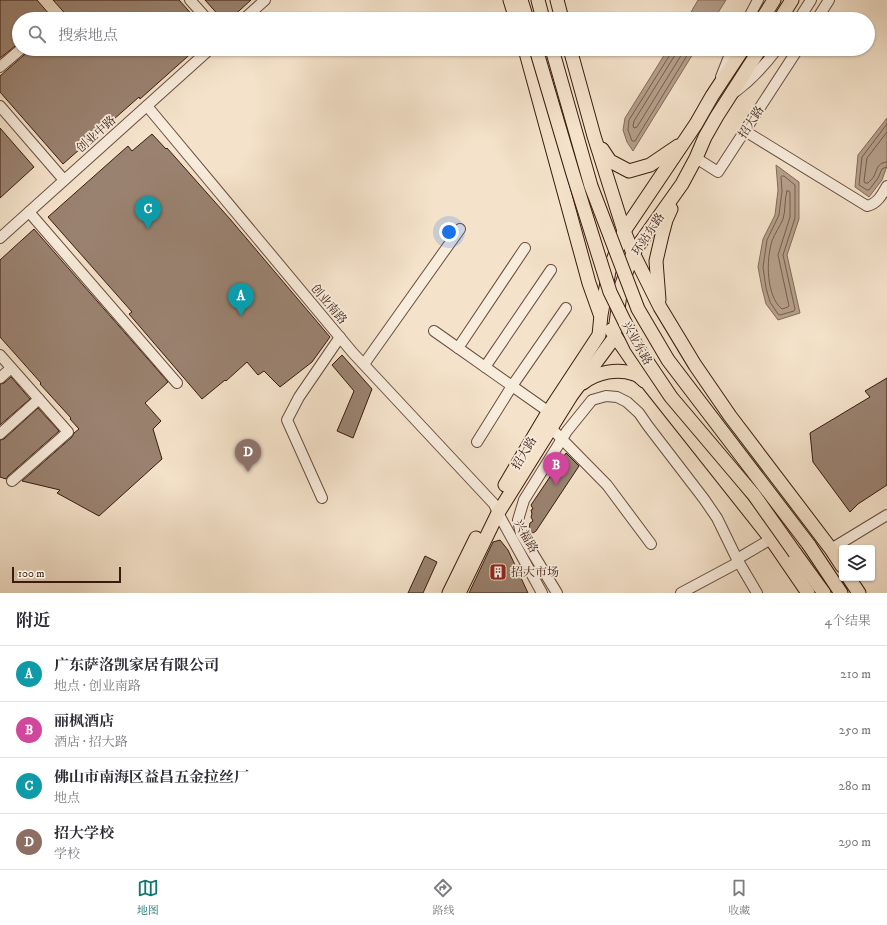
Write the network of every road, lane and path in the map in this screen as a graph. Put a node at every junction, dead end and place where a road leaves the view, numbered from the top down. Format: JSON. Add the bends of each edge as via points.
{"nodes":[{"id":1,"x":190,"y":0,"type":"edge"},
{"id":2,"x":265,"y":0,"type":"edge"},
{"id":3,"x":510,"y":0,"type":"edge"},
{"id":4,"x":521,"y":0,"type":"edge"},
{"id":5,"x":538,"y":0,"type":"edge"},
{"id":6,"x":557,"y":0,"type":"edge"},
{"id":7,"x":758,"y":0,"type":"edge"},
{"id":8,"x":774,"y":0,"type":"edge"},
{"id":9,"x":792,"y":0,"type":"edge"},
{"id":10,"x":811,"y":0,"type":"edge"},
{"id":11,"x":829,"y":0,"type":"edge"},
{"id":12,"x":201,"y":12,"type":"edge"},
{"id":13,"x":252,"y":12,"type":"edge"},
{"id":14,"x":514,"y":12,"type":"edge"},
{"id":15,"x":525,"y":12,"type":"edge"},
{"id":16,"x":541,"y":12,"type":"edge"},
{"id":17,"x":560,"y":12,"type":"edge"},
{"id":18,"x":752,"y":12,"type":"edge"},
{"id":19,"x":766,"y":12,"type":"edge"},
{"id":20,"x":784,"y":12,"type":"edge"},
{"id":21,"x":803,"y":12,"type":"edge"},
{"id":22,"x":821,"y":12,"type":"edge"},
{"id":23,"x":13,"y":56,"type":"edge"},
{"id":24,"x":202,"y":56,"type":"edge"},
{"id":25,"x":527,"y":56,"type":"edge"},
{"id":26,"x":538,"y":56,"type":"edge"},
{"id":27,"x":554,"y":56,"type":"edge"},
{"id":28,"x":572,"y":56,"type":"edge"},
{"id":29,"x":729,"y":56,"type":"edge"},
{"id":30,"x":739,"y":56,"type":"edge"},
{"id":31,"x":755,"y":56,"type":"edge"},
{"id":32,"x":771,"y":56,"type":"edge"},
{"id":33,"x":793,"y":56,"type":"edge"},
{"id":34,"x":0,"y":67,"type":"edge"},
{"id":35,"x":718,"y":88,"type":"junction"},
{"id":36,"x":729,"y":97,"type":"junction"},
{"id":37,"x":0,"y":106,"type":"edge"},
{"id":38,"x":147,"y":106,"type":"junction"},
{"id":39,"x":745,"y":131,"type":"junction"},
{"id":40,"x":594,"y":136,"type":"junction"},
{"id":41,"x":686,"y":140,"type":"junction"},
{"id":42,"x":696,"y":158,"type":"junction"},
{"id":43,"x":673,"y":159,"type":"junction"},
{"id":44,"x":689,"y":170,"type":"junction"},
{"id":45,"x":64,"y":180,"type":"junction"},
{"id":46,"x":682,"y":184,"type":"junction"},
{"id":47,"x":887,"y":186,"type":"edge"},
{"id":48,"x":29,"y":212,"type":"junction"},
{"id":49,"x":460,"y":229,"type":"dead end"},
{"id":50,"x":624,"y":231,"type":"junction"},
{"id":51,"x":0,"y":238,"type":"edge"},
{"id":52,"x":525,"y":248,"type":"dead end"},
{"id":53,"x":633,"y":253,"type":"junction"},
{"id":54,"x":551,"y":270,"type":"dead end"},
{"id":55,"x":660,"y":307,"type":"junction"},
{"id":56,"x":566,"y":308,"type":"dead end"},
{"id":57,"x":601,"y":315,"type":"junction"},
{"id":58,"x":434,"y":331,"type":"dead end"},
{"id":59,"x":614,"y":335,"type":"junction"},
{"id":60,"x":340,"y":337,"type":"junction"},
{"id":61,"x":458,"y":348,"type":"junction"},
{"id":62,"x":0,"y":355,"type":"edge"},
{"id":63,"x":364,"y":364,"type":"junction"},
{"id":64,"x":485,"y":367,"type":"junction"},
{"id":65,"x":12,"y":368,"type":"junction"},
{"id":66,"x":0,"y":378,"type":"edge"},
{"id":67,"x":177,"y":383,"type":"dead end"},
{"id":68,"x":649,"y":385,"type":"junction"},
{"id":69,"x":512,"y":386,"type":"junction"},
{"id":70,"x":571,"y":396,"type":"junction"},
{"id":71,"x":39,"y":399,"type":"junction"},
{"id":72,"x":550,"y":420,"type":"junction"},
{"id":73,"x":0,"y":434,"type":"edge"},
{"id":74,"x":562,"y":439,"type":"junction"},
{"id":75,"x":477,"y":442,"type":"dead end"},
{"id":76,"x":12,"y":481,"type":"dead end"},
{"id":77,"x":322,"y":498,"type":"dead end"},
{"id":78,"x":496,"y":508,"type":"junction"},
{"id":79,"x":887,"y":515,"type":"edge"},
{"id":80,"x":770,"y":539,"type":"junction"},
{"id":81,"x":651,"y":544,"type":"dead end"},
{"id":82,"x":831,"y":548,"type":"junction"},
{"id":83,"x":738,"y":560,"type":"junction"},
{"id":84,"x":839,"y":561,"type":"edge"},
{"id":85,"x":851,"y":581,"type":"edge"},
{"id":86,"x":449,"y":593,"type":"edge"},
{"id":87,"x":459,"y":593,"type":"edge"},
{"id":88,"x":542,"y":593,"type":"edge"},
{"id":89,"x":557,"y":593,"type":"edge"},
{"id":90,"x":681,"y":593,"type":"edge"},
{"id":91,"x":757,"y":593,"type":"edge"},
{"id":92,"x":808,"y":593,"type":"edge"},
{"id":93,"x":824,"y":593,"type":"edge"},
{"id":94,"x":840,"y":593,"type":"edge"},
{"id":95,"x":858,"y":593,"type":"edge"}],
"edges":[{"from":1,"to":12,"type":"street"},
{"from":2,"to":13,"type":"street"},
{"from":3,"to":14,"type":"main road"},
{"from":4,"to":15,"type":"main road"},
{"from":5,"to":16,"type":"main road"},
{"from":6,"to":17,"type":"main road"},
{"from":7,"to":18,"type":"street"},
{"from":8,"to":19,"type":"main road"},
{"from":9,"to":20,"type":"main road"},
{"from":10,"to":21,"type":"street"},
{"from":11,"to":22,"type":"street"},
{"from":23,"to":34,"type":"street"},
{"from":24,"to":38,"type":"street","name":"创业中路"},
{"from":25,"to":57,"type":"main road","via":[[589,283]]},
{"from":26,"to":93,"type":"main road","name":"兴业东路","bridge":true,"via":[[610,292],[636,345],[671,397],[754,495]]},
{"from":27,"to":94,"type":"main road","bridge":true,"via":[[591,186],[638,309],[668,360],[809,544]]},
{"from":28,"to":40,"type":"main road"},
{"from":29,"to":35,"type":"street","name":"环站东路"},
{"from":30,"to":35,"type":"main road","name":"环站东路"},
{"from":31,"to":36,"type":"main road","name":"环站东路"},
{"from":32,"to":36,"type":"street","name":"环站东路","via":[[744,86]]},
{"from":33,"to":39,"type":"street","name":"招大路"},
{"from":35,"to":41,"type":"main road","name":"环站东路"},
{"from":36,"to":42,"type":"main road","name":"环站东路","via":[[705,137]]},
{"from":37,"to":45,"type":"street"},
{"from":38,"to":45,"type":"street","name":"创业中路"},
{"from":38,"to":60,"type":"street","name":"创业南路"},
{"from":39,"to":42,"type":"street","name":"招大路","via":[[718,172]]},
{"from":39,"to":47,"type":"street","via":[[866,206],[872,205]]},
{"from":40,"to":41,"type":"main road","via":[[610,161],[629,171],[650,166]]},
{"from":40,"to":50,"type":"main road"},
{"from":41,"to":43,"type":"main road","name":"环站东路"},
{"from":42,"to":44,"type":"main road","name":"环站东路"},
{"from":43,"to":44,"type":"main road","via":[[673,166],[678,171],[681,173]]},
{"from":43,"to":50,"type":"main road","name":"环站东路"},
{"from":44,"to":46,"type":"main road","name":"环站东路"},
{"from":45,"to":48,"type":"street","name":"创业中路"},
{"from":46,"to":53,"type":"main road","name":"环站东路"},
{"from":46,"to":55,"type":"main road","via":[[666,220],[656,261]]},
{"from":48,"to":51,"type":"street","name":"创业中路"},
{"from":48,"to":67,"type":"street"},
{"from":49,"to":63,"type":"street"},
{"from":50,"to":53,"type":"main road"},
{"from":50,"to":57,"type":"main road","name":"环站东路","via":[[609,271]]},
{"from":52,"to":61,"type":"street"},
{"from":53,"to":55,"type":"main road"},
{"from":53,"to":59,"type":"main road","name":"环站东路","via":[[621,287]]},
{"from":54,"to":64,"type":"street"},
{"from":55,"to":82,"type":"main road","via":[[730,416]]},
{"from":56,"to":69,"type":"street"},
{"from":57,"to":59,"type":"main road"},
{"from":57,"to":72,"type":"main road","name":"招大路","via":[[599,335]]},
{"from":58,"to":61,"type":"street"},
{"from":59,"to":68,"type":"main road"},
{"from":59,"to":70,"type":"main road","name":"环站东路"},
{"from":60,"to":63,"type":"street","name":"创业南路"},
{"from":60,"to":77,"type":"street","via":[[299,397],[287,420]]},
{"from":61,"to":64,"type":"street"},
{"from":62,"to":65,"type":"street"},
{"from":63,"to":78,"type":"street","name":"创业南路"},
{"from":64,"to":69,"type":"street"},
{"from":65,"to":66,"type":"street"},
{"from":65,"to":71,"type":"street"},
{"from":68,"to":70,"type":"main road","via":[[635,374],[620,370],[602,373],[585,381]]},
{"from":68,"to":80,"type":"main road"},
{"from":69,"to":72,"type":"street"},
{"from":69,"to":75,"type":"street"},
{"from":70,"to":72,"type":"main road","name":"招大路"},
{"from":71,"to":73,"type":"street"},
{"from":71,"to":76,"type":"street","via":[[68,432]]},
{"from":72,"to":74,"type":"street"},
{"from":72,"to":78,"type":"main road","name":"招大路"},
{"from":74,"to":81,"type":"street","via":[[607,485]]},
{"from":74,"to":83,"type":"street","via":[[592,400],[606,396],[617,397],[627,402],[639,413],[704,499],[717,518]]},
{"from":74,"to":89,"type":"street","via":[[524,500],[518,520],[521,534]]},
{"from":78,"to":86,"type":"main road","name":"招大路"},
{"from":78,"to":87,"type":"main road","name":"招大路"},
{"from":78,"to":88,"type":"street","name":"兴福路"},
{"from":79,"to":82,"type":"street"},
{"from":80,"to":83,"type":"street"},
{"from":80,"to":92,"type":"main road"},
{"from":82,"to":84,"type":"main road"},
{"from":83,"to":90,"type":"street"},
{"from":83,"to":91,"type":"street"},
{"from":85,"to":95,"type":"main road"}]}
